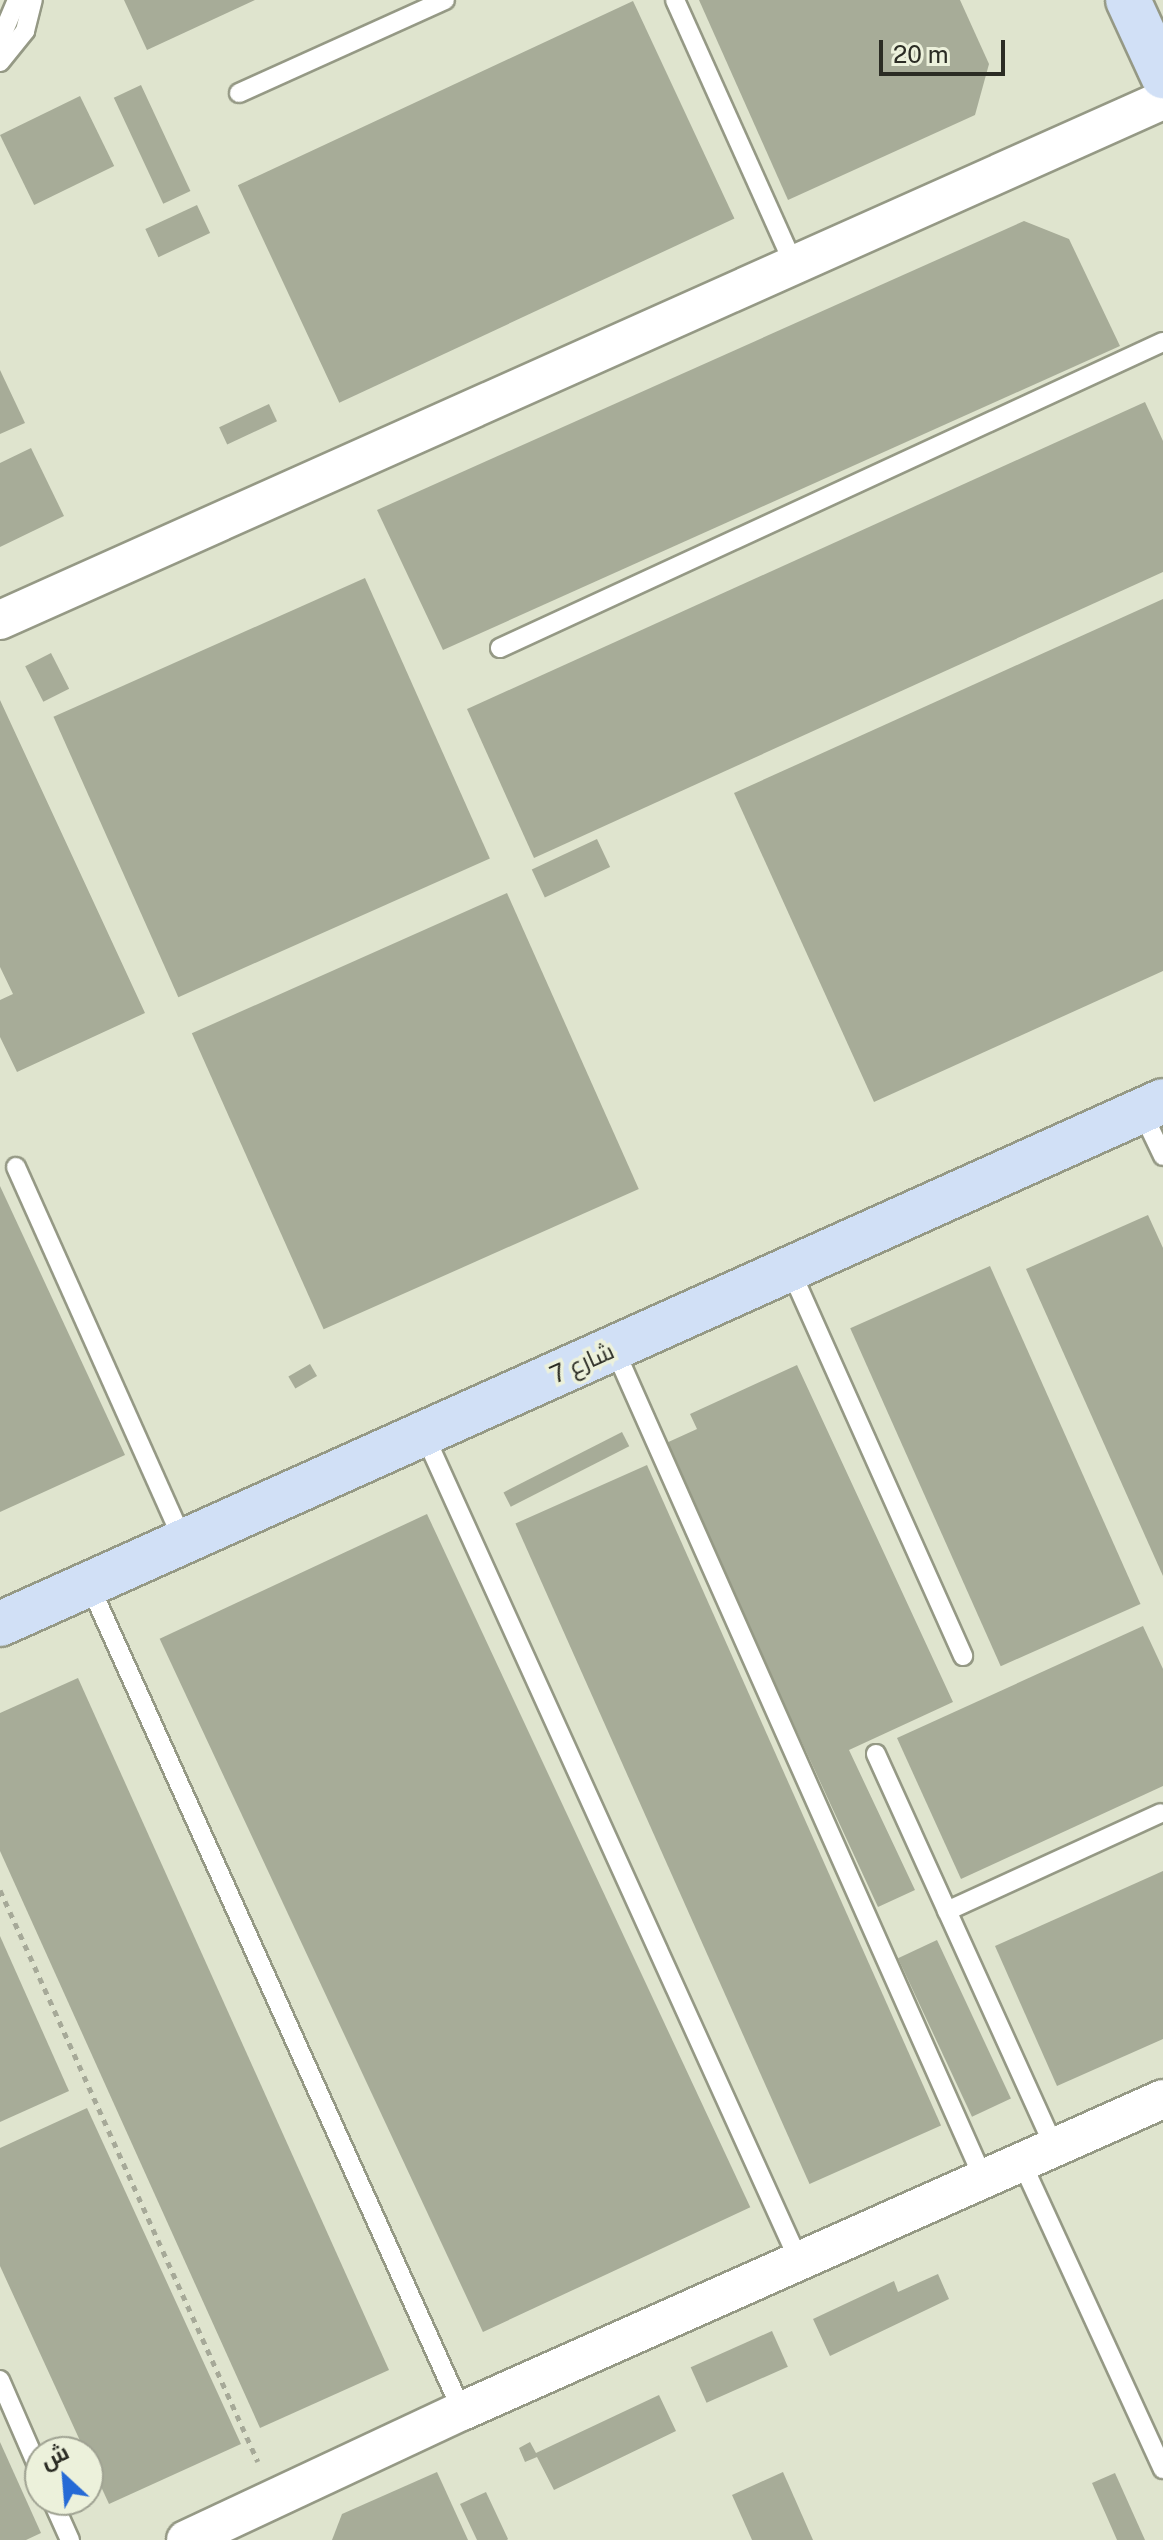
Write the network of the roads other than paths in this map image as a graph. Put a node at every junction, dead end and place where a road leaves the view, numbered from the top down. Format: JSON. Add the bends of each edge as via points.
{"nodes":[{"id":1,"x":17,"y":0,"type":"edge"},
{"id":2,"x":33,"y":0,"type":"edge"},
{"id":3,"x":445,"y":0,"type":"edge"},
{"id":4,"x":675,"y":0,"type":"edge"},
{"id":5,"x":1128,"y":0,"type":"edge"},
{"id":6,"x":0,"y":40,"type":"edge"},
{"id":7,"x":0,"y":62,"type":"edge"},
{"id":8,"x":1163,"y":76,"type":"edge"},
{"id":9,"x":239,"y":93,"type":"dead end"},
{"id":10,"x":1163,"y":100,"type":"edge"},
{"id":11,"x":794,"y":265,"type":"junction"},
{"id":12,"x":1163,"y":342,"type":"edge"},
{"id":13,"x":0,"y":620,"type":"edge"},
{"id":14,"x":500,"y":648,"type":"dead end"},
{"id":15,"x":1152,"y":1106,"type":"edge"},
{"id":16,"x":1163,"y":1156,"type":"edge"},
{"id":17,"x":16,"y":1167,"type":"dead end"},
{"id":18,"x":790,"y":1269,"type":"junction"},
{"id":19,"x":614,"y":1348,"type":"junction"},
{"id":20,"x":424,"y":1434,"type":"junction"},
{"id":21,"x":184,"y":1542,"type":"junction"},
{"id":22,"x":89,"y":1584,"type":"junction"},
{"id":23,"x":3,"y":1616,"type":"edge"},
{"id":24,"x":963,"y":1656,"type":"dead end"},
{"id":25,"x":876,"y":1754,"type":"dead end"},
{"id":26,"x":1161,"y":1813,"type":"dead end"},
{"id":27,"x":947,"y":1911,"type":"junction"},
{"id":28,"x":1163,"y":2099,"type":"edge"},
{"id":29,"x":1038,"y":2156,"type":"junction"},
{"id":30,"x":984,"y":2180,"type":"junction"},
{"id":31,"x":800,"y":2263,"type":"junction"},
{"id":32,"x":0,"y":2380,"type":"edge"},
{"id":33,"x":462,"y":2411,"type":"junction"},
{"id":34,"x":24,"y":2436,"type":"edge"},
{"id":35,"x":1163,"y":2469,"type":"edge"},
{"id":36,"x":59,"y":2516,"type":"edge"},
{"id":37,"x":237,"y":2529,"type":"edge"},
{"id":38,"x":70,"y":2540,"type":"edge"},
{"id":39,"x":186,"y":2540,"type":"edge"}],
"edges":[{"from":1,"to":6,"type":"lane"},
{"from":2,"to":7,"type":"lane","via":[[25,31]]},
{"from":3,"to":9,"type":"lane"},
{"from":4,"to":11,"type":"lane"},
{"from":5,"to":8,"type":"street"},
{"from":10,"to":11,"type":"street"},
{"from":11,"to":13,"type":"street"},
{"from":12,"to":14,"type":"lane"},
{"from":15,"to":16,"type":"lane"},
{"from":15,"to":18,"type":"street","name":"شارع 7"},
{"from":17,"to":21,"type":"lane"},
{"from":18,"to":19,"type":"street","name":"شارع 7"},
{"from":18,"to":24,"type":"lane"},
{"from":19,"to":20,"type":"street","name":"شارع 7"},
{"from":19,"to":30,"type":"lane"},
{"from":20,"to":21,"type":"street","name":"شارع 7"},
{"from":20,"to":31,"type":"lane"},
{"from":21,"to":22,"type":"street","name":"شارع 7"},
{"from":22,"to":23,"type":"street","name":"شارع 7"},
{"from":22,"to":33,"type":"lane"},
{"from":25,"to":27,"type":"lane"},
{"from":26,"to":27,"type":"lane"},
{"from":27,"to":29,"type":"lane"},
{"from":28,"to":29,"type":"street"},
{"from":29,"to":30,"type":"street"},
{"from":29,"to":35,"type":"lane"},
{"from":30,"to":31,"type":"street"},
{"from":31,"to":33,"type":"street"},
{"from":32,"to":34,"type":"lane"},
{"from":33,"to":37,"type":"street","via":[[275,2499]]},
{"from":36,"to":38,"type":"lane"},
{"from":37,"to":39,"type":"street"}]}
